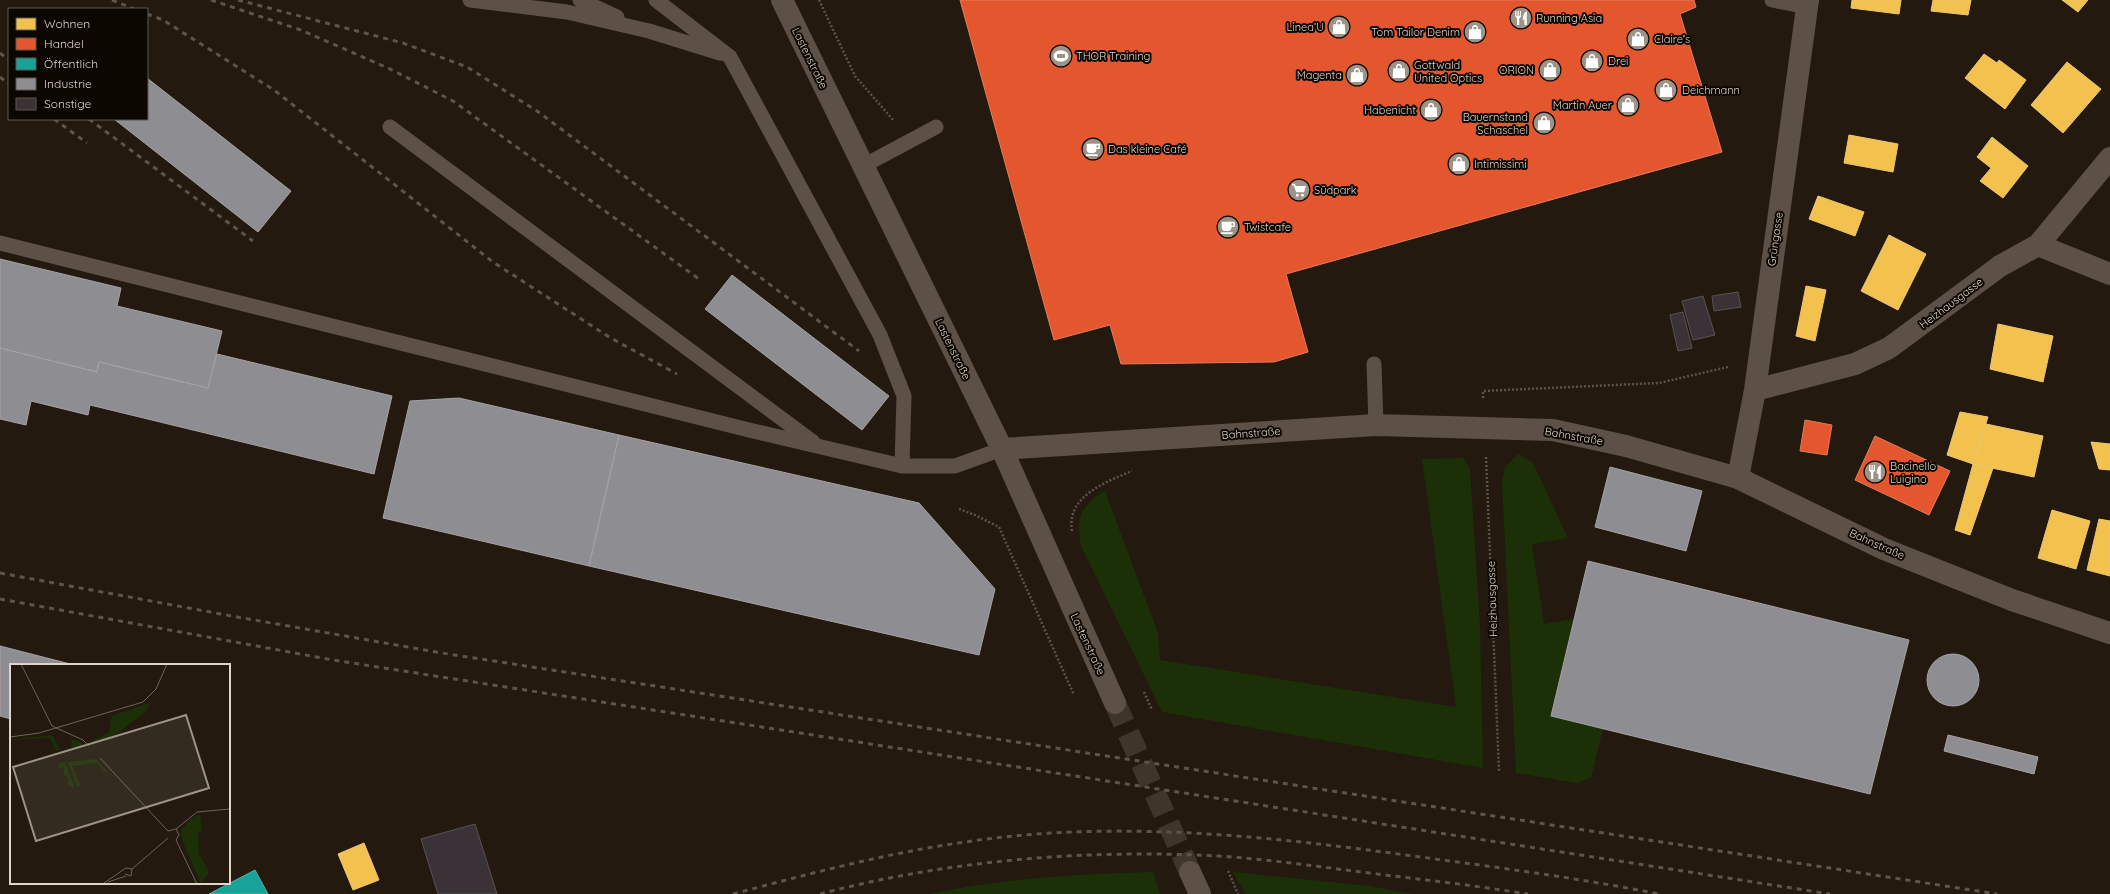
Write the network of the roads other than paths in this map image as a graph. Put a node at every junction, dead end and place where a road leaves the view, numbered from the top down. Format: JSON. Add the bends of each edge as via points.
{"nodes":[{"id":1,"x":470,"y":0,"type":"edge"},
{"id":2,"x":580,"y":0,"type":"edge"},
{"id":3,"x":656,"y":0,"type":"edge"},
{"id":4,"x":782,"y":0,"type":"edge"},
{"id":5,"x":1772,"y":0,"type":"edge"},
{"id":6,"x":1807,"y":4,"type":"edge"},
{"id":7,"x":649,"y":31,"type":"junction"},
{"id":8,"x":730,"y":57,"type":"junction"},
{"id":9,"x":390,"y":127,"type":"dead end"},
{"id":10,"x":936,"y":127,"type":"dead end"},
{"id":11,"x":2110,"y":158,"type":"edge"},
{"id":12,"x":863,"y":166,"type":"junction"},
{"id":13,"x":0,"y":244,"type":"edge"},
{"id":14,"x":2038,"y":245,"type":"junction"},
{"id":15,"x":2110,"y":274,"type":"edge"},
{"id":16,"x":1374,"y":364,"type":"dead end"},
{"id":17,"x":1755,"y":390,"type":"junction"},
{"id":18,"x":1376,"y":426,"type":"junction"},
{"id":19,"x":819,"y":446,"type":"junction"},
{"id":20,"x":1002,"y":449,"type":"junction"},
{"id":21,"x":902,"y":466,"type":"junction"},
{"id":22,"x":1738,"y":478,"type":"junction"},
{"id":23,"x":2110,"y":633,"type":"edge"},
{"id":24,"x":1115,"y":703,"type":"tunnel mouth"},
{"id":25,"x":1190,"y":872,"type":"tunnel mouth"},
{"id":26,"x":1200,"y":894,"type":"edge"}],
"edges":[{"from":1,"to":7,"type":"lane","via":[[567,12]]},
{"from":2,"to":7,"type":"lane"},
{"from":3,"to":8,"type":"lane"},
{"from":4,"to":12,"type":"street","name":"Lastenstraße"},
{"from":5,"to":6,"type":"lane"},
{"from":6,"to":17,"type":"street","name":"Grüngasse"},
{"from":7,"to":8,"type":"lane"},
{"from":8,"to":21,"type":"lane","via":[[880,335],[904,396]]},
{"from":9,"to":19,"type":"lane"},
{"from":10,"to":12,"type":"lane"},
{"from":11,"to":14,"type":"street","name":"Heizhausgasse"},
{"from":12,"to":20,"type":"street","name":"Lastenstraße"},
{"from":13,"to":19,"type":"lane"},
{"from":14,"to":15,"type":"street"},
{"from":14,"to":17,"type":"street","name":"Heizhausgasse","via":[[2000,266],[1889,348],[1854,364]]},
{"from":16,"to":18,"type":"lane"},
{"from":17,"to":22,"type":"street","name":"Grüngasse"},
{"from":18,"to":20,"type":"street","name":"Bahnstraße"},
{"from":18,"to":22,"type":"street","name":"Bahnstraße","via":[[1553,430],[1626,446]]},
{"from":19,"to":21,"type":"lane"},
{"from":20,"to":21,"type":"lane","via":[[955,466]]},
{"from":20,"to":24,"type":"street","name":"Lastenstraße"},
{"from":22,"to":23,"type":"street","name":"Bahnstraße","via":[[1884,549],[2012,600]]},
{"from":25,"to":26,"type":"street"}]}
